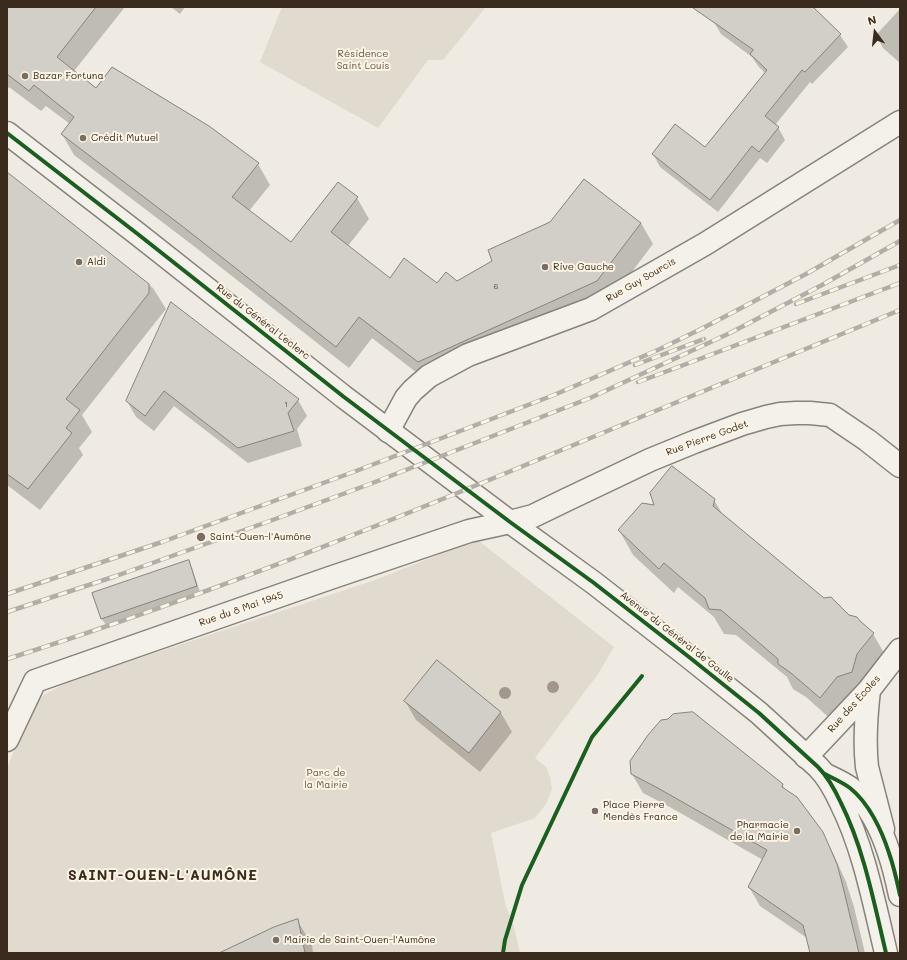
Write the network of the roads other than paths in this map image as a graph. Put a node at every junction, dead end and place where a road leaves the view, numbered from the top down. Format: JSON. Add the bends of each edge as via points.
{"nodes":[{"id":1,"x":900,"y":122,"type":"edge"},
{"id":2,"x":7,"y":133,"type":"edge"},
{"id":3,"x":388,"y":431,"type":"junction"},
{"id":4,"x":900,"y":466,"type":"edge"},
{"id":5,"x":510,"y":522,"type":"junction"},
{"id":6,"x":900,"y":650,"type":"edge"},
{"id":7,"x":869,"y":690,"type":"junction"},
{"id":8,"x":7,"y":740,"type":"edge"},
{"id":9,"x":806,"y":757,"type":"junction"},
{"id":10,"x":825,"y":774,"type":"junction"},
{"id":11,"x":890,"y":854,"type":"junction"},
{"id":12,"x":900,"y":895,"type":"edge"},
{"id":13,"x":886,"y":953,"type":"edge"}],
"edges":[{"from":1,"to":3,"type":"street","name":"Rue Guy Sourcis","via":[[705,244],[591,309],[468,355],[429,376],[406,398]]},
{"from":2,"to":3,"type":"street","name":"Rue du Général Leclerc"},
{"from":3,"to":5,"type":"street","name":"Rue du Général Leclerc"},
{"from":4,"to":5,"type":"street","name":"Rue Pierre Godet","via":[[830,415],[803,412],[780,414],[742,424],[694,442],[650,460],[533,516]]},
{"from":5,"to":8,"type":"street","name":"Rue du 8 Mai 1945","via":[[469,531],[35,681]]},
{"from":5,"to":9,"type":"street","name":"Avenue du Général de Gaulle","via":[[689,657],[759,713]]},
{"from":6,"to":7,"type":"street","name":"Rue des Écoles"},
{"from":7,"to":9,"type":"street","name":"Rue des Écoles"},
{"from":7,"to":11,"type":"street","via":[[866,724],[867,767]]},
{"from":9,"to":10,"type":"street","name":"Avenue du Général de Gaulle"},
{"from":10,"to":11,"type":"street","name":"Avenue du Général de Gaulle","via":[[850,788],[860,798],[871,812]]},
{"from":10,"to":13,"type":"street","name":"Avenue du Général de Gaulle","via":[[847,813],[861,852]]},
{"from":11,"to":12,"type":"street","name":"Avenue du Général de Gaulle"}]}
